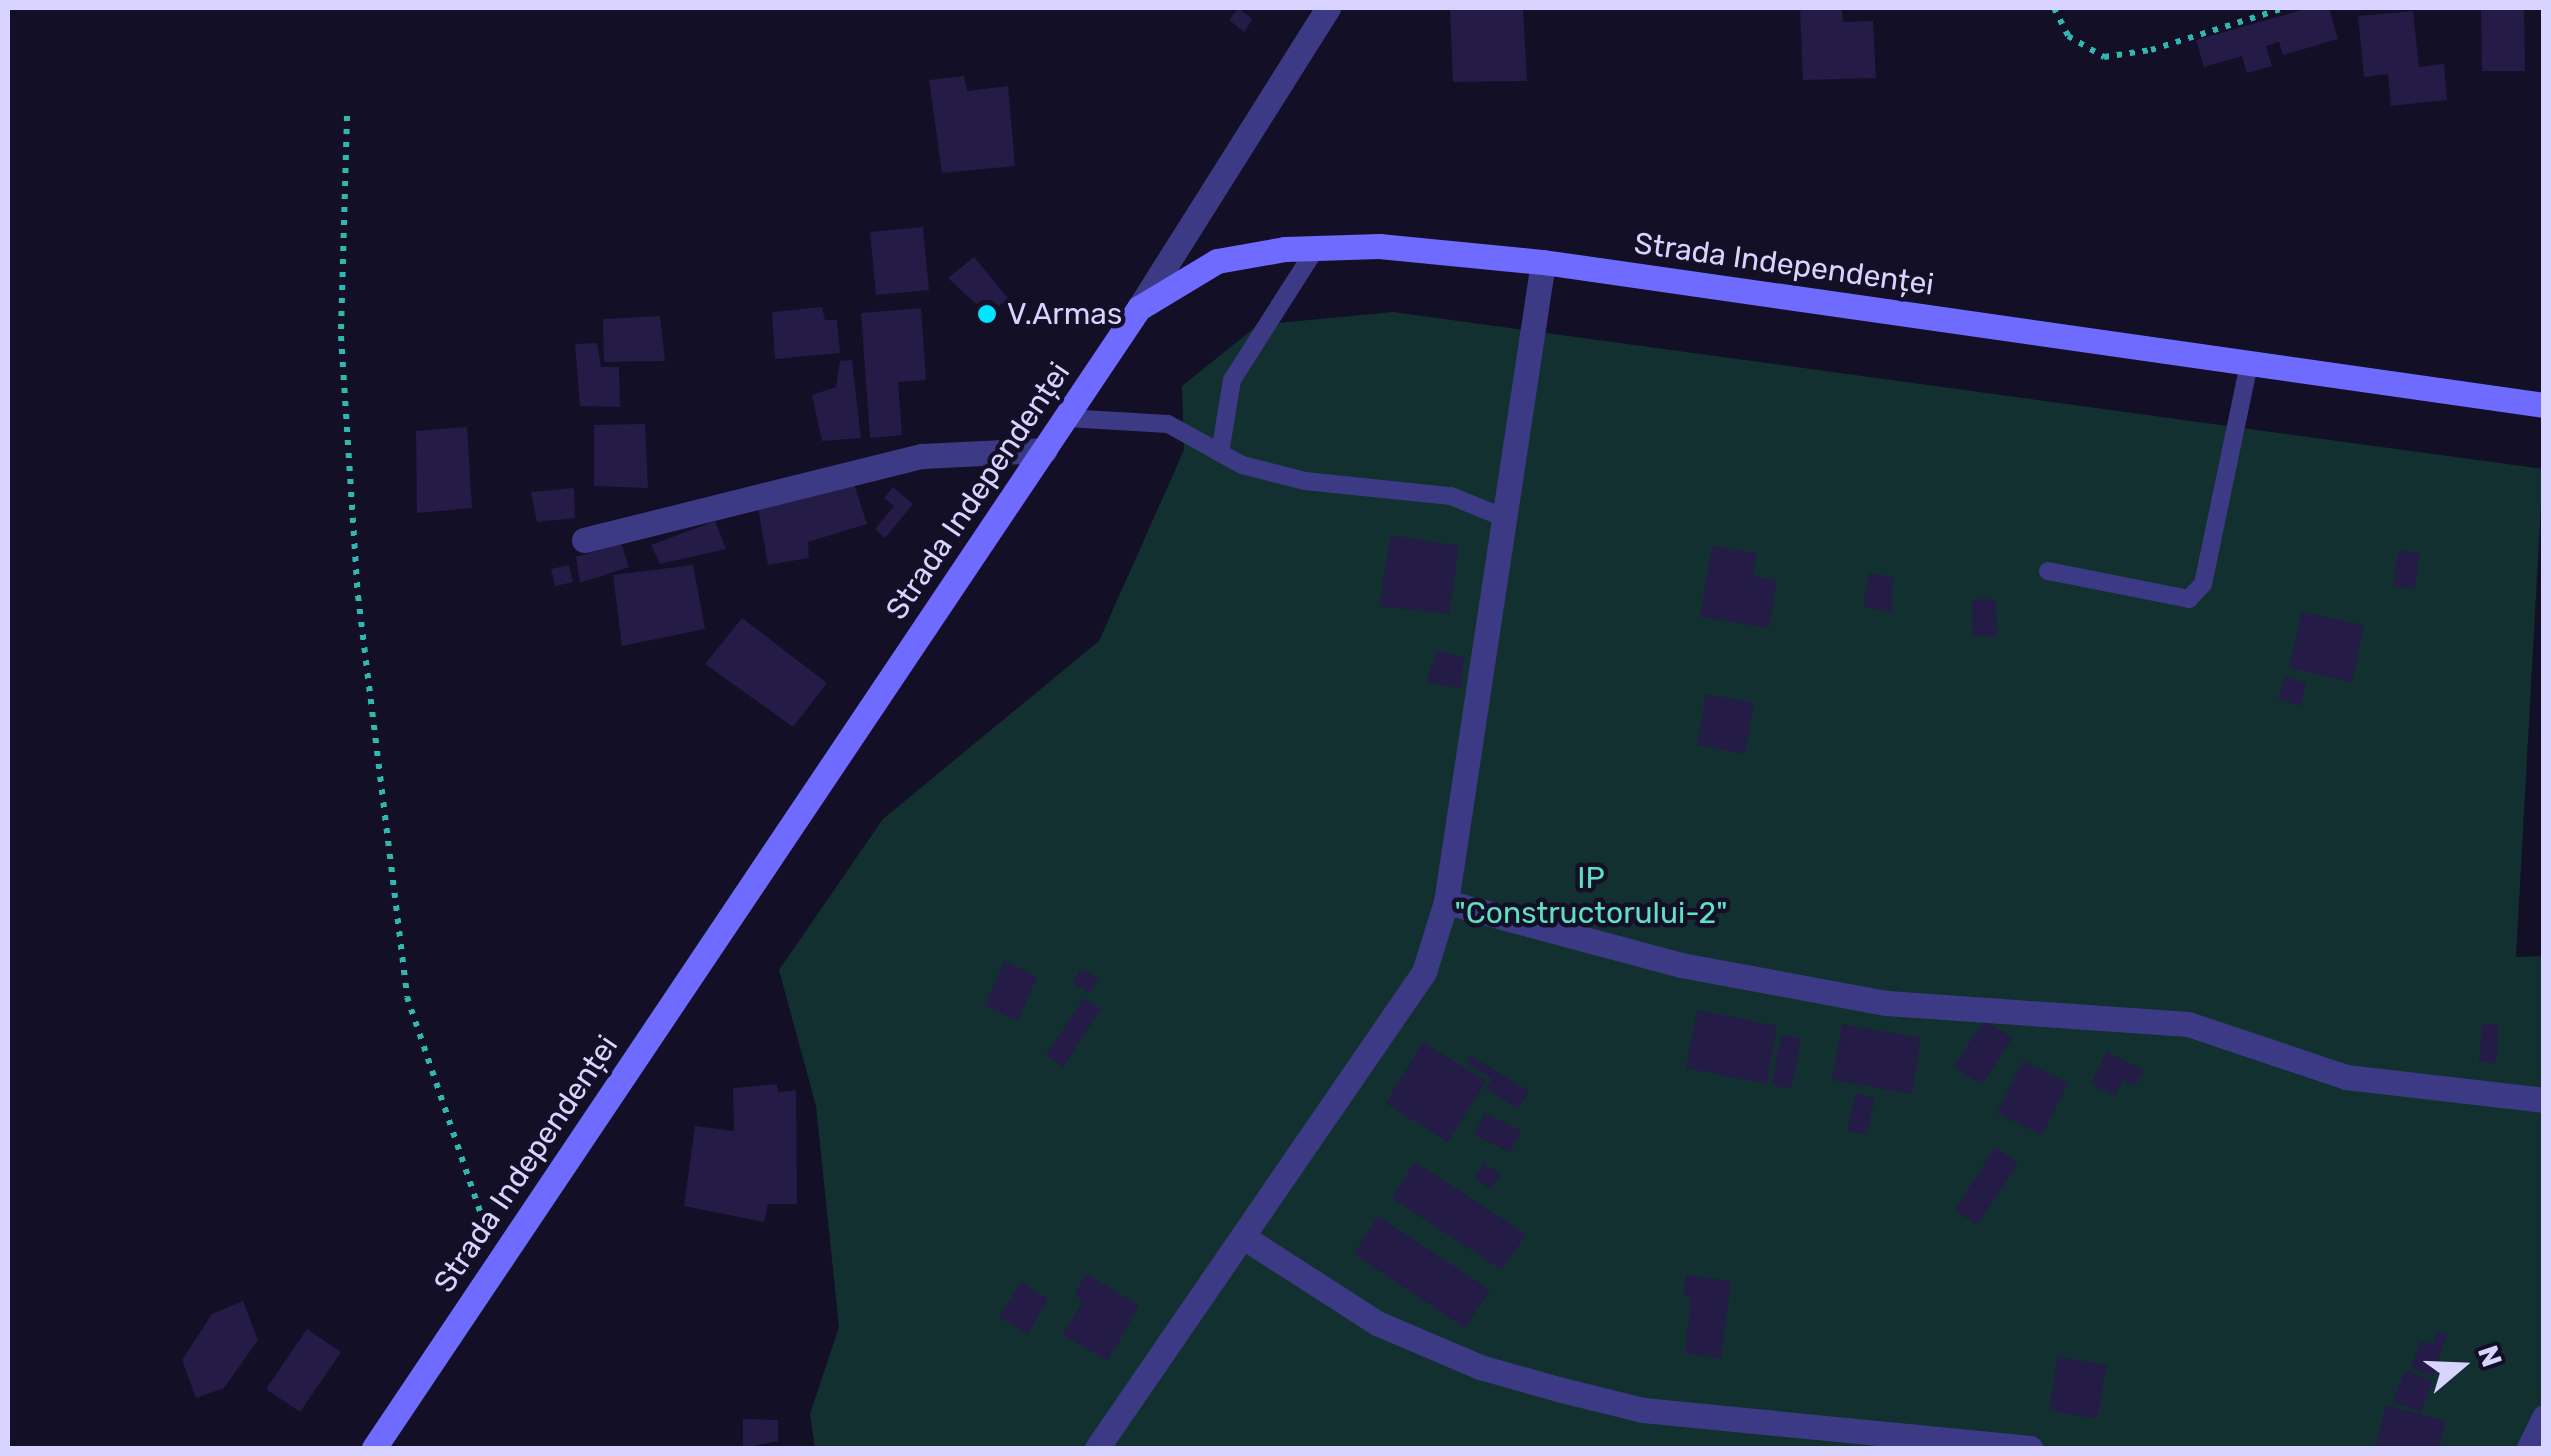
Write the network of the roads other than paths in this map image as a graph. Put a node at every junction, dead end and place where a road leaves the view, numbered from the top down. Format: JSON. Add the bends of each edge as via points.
{"nodes":[{"id":1,"x":1328,"y":8,"type":"edge"},
{"id":2,"x":1316,"y":248,"type":"junction"},
{"id":3,"x":1544,"y":262,"type":"junction"},
{"id":4,"x":1138,"y":308,"type":"junction"},
{"id":5,"x":2249,"y":363,"type":"junction"},
{"id":6,"x":2544,"y":405,"type":"edge"},
{"id":7,"x":1066,"y":418,"type":"junction"},
{"id":8,"x":1044,"y":450,"type":"junction"},
{"id":9,"x":1220,"y":453,"type":"junction"},
{"id":10,"x":1504,"y":518,"type":"junction"},
{"id":11,"x":584,"y":540,"type":"dead end"},
{"id":12,"x":2048,"y":571,"type":"dead end"},
{"id":13,"x":1446,"y":902,"type":"junction"},
{"id":14,"x":2544,"y":1100,"type":"edge"},
{"id":15,"x":1246,"y":1238,"type":"junction"},
{"id":16,"x":2544,"y":1417,"type":"edge"},
{"id":17,"x":374,"y":1448,"type":"edge"},
{"id":18,"x":1097,"y":1448,"type":"edge"},
{"id":19,"x":2030,"y":1448,"type":"edge"},
{"id":20,"x":2528,"y":1448,"type":"edge"}],
"edges":[{"from":1,"to":4,"type":"street"},
{"from":2,"to":3,"type":"main road","name":"Strada Independenței","via":[[1379,246]]},
{"from":2,"to":4,"type":"main road","name":"Strada Independenței","via":[[1217,262]]},
{"from":2,"to":9,"type":"lane","via":[[1232,380]]},
{"from":3,"to":5,"type":"main road","name":"Strada Independenței"},
{"from":3,"to":10,"type":"street"},
{"from":4,"to":7,"type":"main road","name":"Strada Independenței"},
{"from":5,"to":6,"type":"main road","name":"Strada Independenței"},
{"from":5,"to":12,"type":"lane","via":[[2203,584],[2189,598]]},
{"from":7,"to":8,"type":"main road","name":"Strada Independenței"},
{"from":7,"to":9,"type":"lane","via":[[1168,424]]},
{"from":8,"to":11,"type":"street","via":[[922,456]]},
{"from":8,"to":17,"type":"main road","name":"Strada Independenței"},
{"from":9,"to":10,"type":"lane","via":[[1305,481],[1451,496]]},
{"from":10,"to":13,"type":"street"},
{"from":13,"to":14,"type":"street","via":[[1681,965],[1887,1003],[2188,1024],[2346,1077]]},
{"from":13,"to":15,"type":"street","via":[[1424,972]]},
{"from":15,"to":18,"type":"street"},
{"from":15,"to":19,"type":"street","via":[[1377,1322],[1480,1368],[1558,1389],[1643,1410]]},
{"from":16,"to":20,"type":"street"}]}
